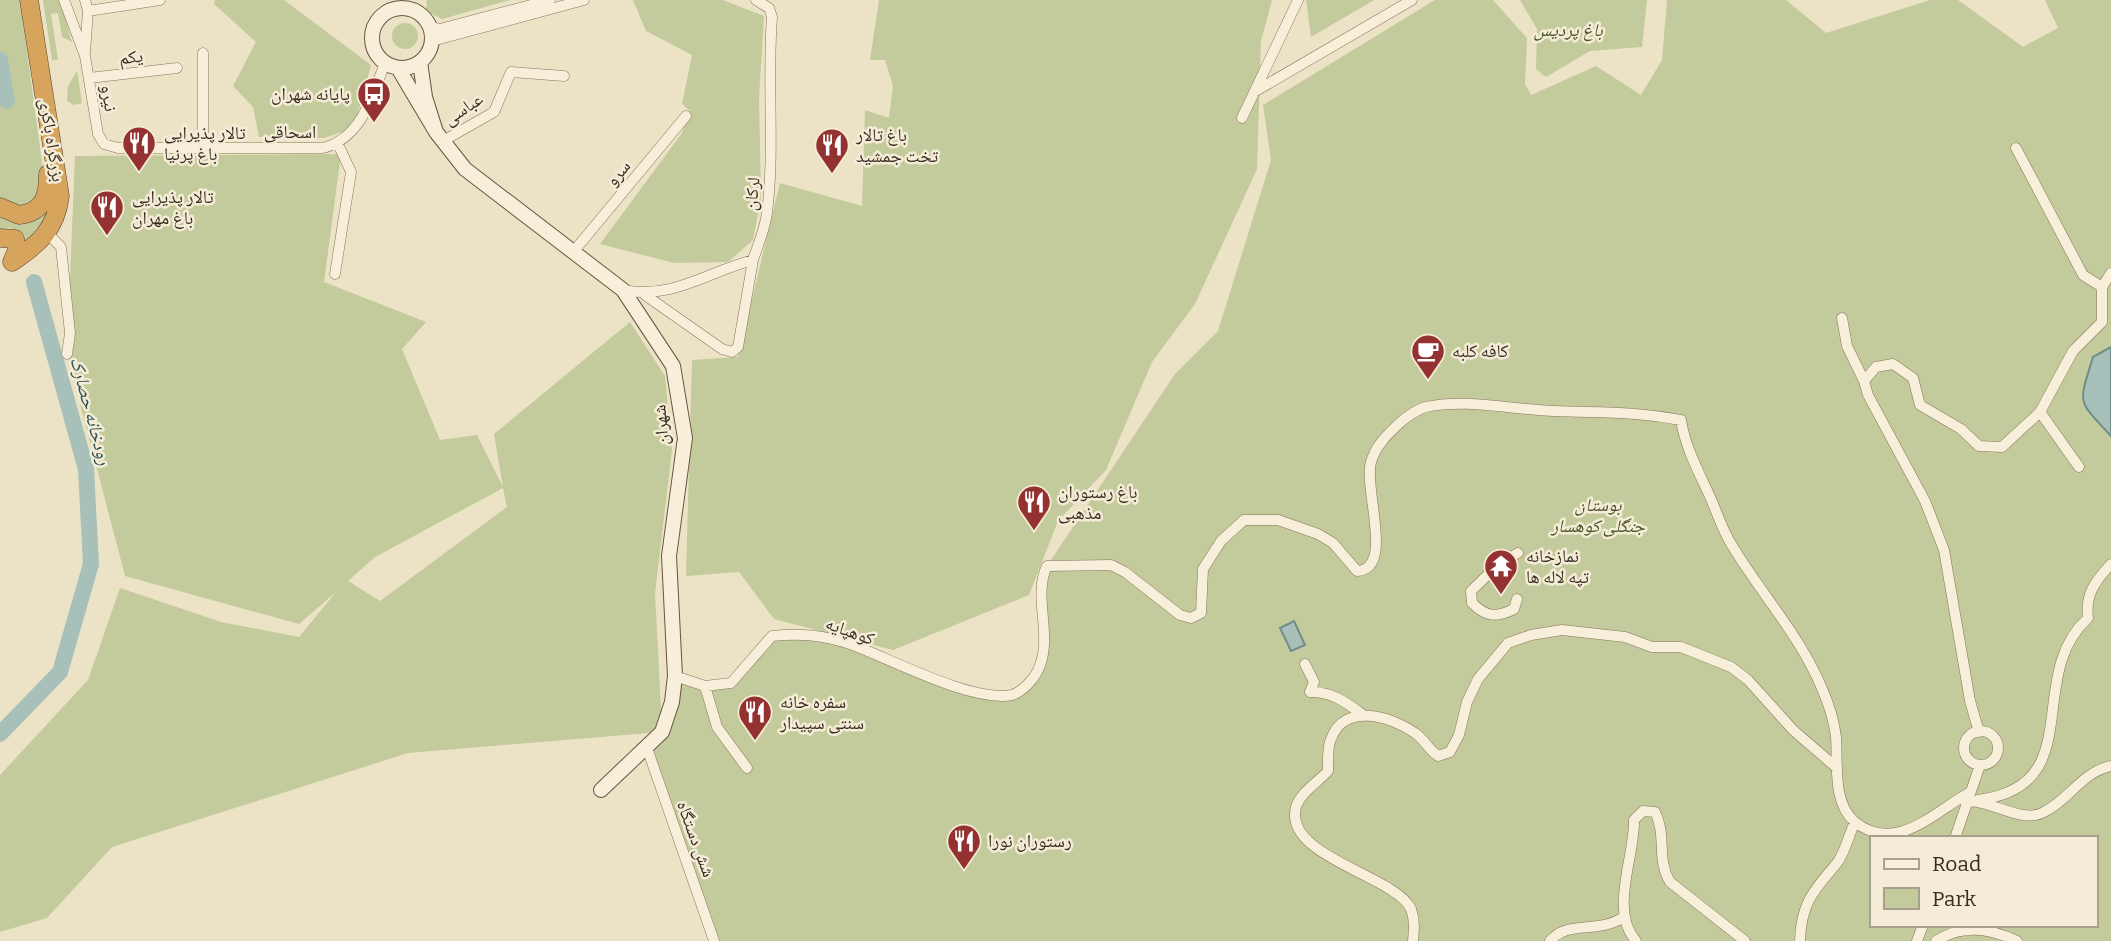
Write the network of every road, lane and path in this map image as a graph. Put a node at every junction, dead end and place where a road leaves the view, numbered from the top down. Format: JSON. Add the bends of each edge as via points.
{"nodes":[{"id":1,"x":29,"y":0,"type":"edge"},
{"id":2,"x":64,"y":0,"type":"edge"},
{"id":3,"x":85,"y":0,"type":"edge"},
{"id":4,"x":160,"y":0,"type":"edge"},
{"id":5,"x":550,"y":0,"type":"edge"},
{"id":6,"x":584,"y":0,"type":"edge"},
{"id":7,"x":756,"y":0,"type":"edge"},
{"id":8,"x":1298,"y":0,"type":"edge"},
{"id":9,"x":1412,"y":0,"type":"edge"},
{"id":10,"x":393,"y":4,"type":"edge"},
{"id":11,"x":412,"y":5,"type":"edge"},
{"id":12,"x":88,"y":11,"type":"junction"},
{"id":13,"x":431,"y":34,"type":"junction"},
{"id":14,"x":203,"y":53,"type":"dead end"},
{"id":15,"x":85,"y":56,"type":"junction"},
{"id":16,"x":420,"y":62,"type":"junction"},
{"id":17,"x":391,"y":65,"type":"junction"},
{"id":18,"x":177,"y":68,"type":"dead end"},
{"id":19,"x":564,"y":76,"type":"dead end"},
{"id":20,"x":89,"y":78,"type":"junction"},
{"id":21,"x":1254,"y":92,"type":"junction"},
{"id":22,"x":47,"y":105,"type":"junction"},
{"id":23,"x":686,"y":116,"type":"dead end"},
{"id":24,"x":1241,"y":118,"type":"dead end"},
{"id":25,"x":439,"y":137,"type":"junction"},
{"id":26,"x":104,"y":144,"type":"joint"},
{"id":27,"x":338,"y":144,"type":"junction"},
{"id":28,"x":203,"y":148,"type":"junction"},
{"id":29,"x":2016,"y":148,"type":"dead end"},
{"id":30,"x":0,"y":207,"type":"edge"},
{"id":31,"x":47,"y":233,"type":"junction"},
{"id":32,"x":0,"y":238,"type":"edge"},
{"id":33,"x":574,"y":251,"type":"junction"},
{"id":34,"x":753,"y":260,"type":"junction"},
{"id":35,"x":2111,"y":273,"type":"edge"},
{"id":36,"x":335,"y":274,"type":"dead end"},
{"id":37,"x":2102,"y":287,"type":"junction"},
{"id":38,"x":623,"y":290,"type":"junction"},
{"id":39,"x":645,"y":295,"type":"junction"},
{"id":40,"x":1842,"y":318,"type":"dead end"},
{"id":41,"x":67,"y":354,"type":"dead end"},
{"id":42,"x":1864,"y":381,"type":"junction"},
{"id":43,"x":2040,"y":412,"type":"junction"},
{"id":44,"x":2079,"y":467,"type":"dead end"},
{"id":45,"x":1518,"y":554,"type":"dead end"},
{"id":46,"x":2111,"y":564,"type":"edge"},
{"id":47,"x":1517,"y":599,"type":"dead end"},
{"id":48,"x":1305,"y":664,"type":"dead end"},
{"id":49,"x":675,"y":676,"type":"junction"},
{"id":50,"x":705,"y":686,"type":"junction"},
{"id":51,"x":1362,"y":714,"type":"junction"},
{"id":52,"x":1979,"y":732,"type":"junction"},
{"id":53,"x":647,"y":748,"type":"junction"},
{"id":54,"x":1980,"y":765,"type":"junction"},
{"id":55,"x":2111,"y":766,"type":"edge"},
{"id":56,"x":747,"y":768,"type":"dead end"},
{"id":57,"x":1837,"y":768,"type":"junction"},
{"id":58,"x":601,"y":790,"type":"dead end"},
{"id":59,"x":1967,"y":797,"type":"junction"},
{"id":60,"x":1978,"y":800,"type":"junction"},
{"id":61,"x":1855,"y":822,"type":"junction"},
{"id":62,"x":1956,"y":836,"type":"edge"},
{"id":63,"x":1625,"y":916,"type":"junction"},
{"id":64,"x":714,"y":941,"type":"edge"},
{"id":65,"x":1413,"y":941,"type":"edge"},
{"id":66,"x":1550,"y":941,"type":"edge"},
{"id":67,"x":1636,"y":941,"type":"edge"},
{"id":68,"x":1745,"y":941,"type":"edge"},
{"id":69,"x":1800,"y":941,"type":"edge"},
{"id":70,"x":1936,"y":941,"type":"edge"},
{"id":71,"x":2017,"y":941,"type":"edge"}],
"edges":[{"from":1,"to":22,"type":"highway","name":"بزرگراه باکری"},
{"from":2,"to":15,"type":"street","name":"نیرو"},
{"from":3,"to":12,"type":"street","name":"نیرو"},
{"from":4,"to":12,"type":"street"},
{"from":5,"to":13,"type":"street"},
{"from":6,"to":13,"type":"street"},
{"from":7,"to":34,"type":"street","name":"لرکان","via":[[769,8],[772,17],[771,170],[767,216]]},
{"from":8,"to":21,"type":"street"},
{"from":9,"to":21,"type":"street"},
{"from":10,"to":11,"type":"street"},
{"from":10,"to":17,"type":"street","via":[[377,20],[371,38],[378,56]]},
{"from":11,"to":13,"type":"street"},
{"from":12,"to":15,"type":"street","name":"نیرو"},
{"from":13,"to":16,"type":"street","via":[[427,54]]},
{"from":14,"to":28,"type":"street"},
{"from":15,"to":20,"type":"street","name":"نیرو"},
{"from":16,"to":17,"type":"street"},
{"from":16,"to":25,"type":"street","via":[[425,97]]},
{"from":17,"to":25,"type":"street"},
{"from":17,"to":27,"type":"street","name":"اسحاقی","via":[[351,133]]},
{"from":18,"to":20,"type":"street","name":"یکم"},
{"from":19,"to":25,"type":"street","name":"عباسی","via":[[511,72],[494,112]]},
{"from":20,"to":26,"type":"street","name":"نیرو"},
{"from":21,"to":24,"type":"street"},
{"from":22,"to":30,"type":"highway","via":[[45,201],[27,214],[10,214]]},
{"from":22,"to":31,"type":"highway","name":"بزرگراه باکری","via":[[60,196]]},
{"from":23,"to":33,"type":"street","name":"سرو"},
{"from":25,"to":33,"type":"street","name":"شهران","via":[[465,169]]},
{"from":26,"to":28,"type":"street","name":"اسحاقی"},
{"from":27,"to":28,"type":"street","name":"اسحاقی","via":[[323,148]]},
{"from":27,"to":36,"type":"street","via":[[351,172]]},
{"from":29,"to":37,"type":"street","via":[[2083,275]]},
{"from":31,"to":32,"type":"highway","name":"بزرگراه باکری","via":[[12,262],[15,239]]},
{"from":31,"to":41,"type":"street","via":[[61,247],[69,322]]},
{"from":33,"to":38,"type":"street","name":"شهران"},
{"from":34,"to":39,"type":"street","via":[[674,290]]},
{"from":34,"to":39,"type":"street","name":"لرکان","via":[[738,347],[732,352]]},
{"from":35,"to":37,"type":"street"},
{"from":37,"to":43,"type":"street","via":[[2102,322],[2073,351]]},
{"from":38,"to":39,"type":"street"},
{"from":38,"to":49,"type":"street","name":"شهران","via":[[673,366],[685,438],[668,556]]},
{"from":40,"to":42,"type":"street","via":[[1847,346]]},
{"from":42,"to":43,"type":"street","via":[[1876,367],[1893,364],[1913,378],[1920,405],[1990,449],[2002,447]]},
{"from":42,"to":52,"type":"street","via":[[1925,501],[1944,550]]},
{"from":43,"to":44,"type":"street"},
{"from":45,"to":47,"type":"street","via":[[1482,577],[1471,591],[1472,603],[1483,614],[1500,616],[1514,609]]},
{"from":46,"to":60,"type":"street","via":[[2095,580],[2086,602],[2088,618],[2076,630],[2056,674],[2053,715],[2039,771],[2020,788]]},
{"from":48,"to":51,"type":"street","via":[[1314,681],[1310,692],[1326,692]]},
{"from":49,"to":50,"type":"street"},
{"from":49,"to":53,"type":"street","name":"شهران","via":[[662,732]]},
{"from":50,"to":56,"type":"street","via":[[717,727]]},
{"from":50,"to":57,"type":"street","name":"کوهپایه","via":[[731,683],[772,636],[807,633],[852,645],[944,683],[1012,695],[1039,669],[1044,629],[1040,586],[1047,566],[1111,565],[1180,615],[1191,618],[1201,613],[1203,569],[1211,553],[1233,527],[1258,518],[1318,534],[1333,543],[1357,571],[1364,571],[1373,564],[1377,550],[1370,464],[1386,436],[1418,410],[1465,405],[1620,410],[1681,420],[1685,445],[1724,532],[1784,619],[1822,688],[1835,733]]},
{"from":51,"to":57,"type":"street","via":[[1395,721],[1418,735],[1438,756],[1450,752],[1478,679],[1508,643],[1562,630],[1595,632],[1652,647],[1681,647],[1731,667]]},
{"from":51,"to":65,"type":"street","via":[[1338,726],[1330,740],[1328,771],[1296,806],[1296,822],[1321,850],[1401,897],[1412,915]]},
{"from":52,"to":54,"type":"street","via":[[1966,741],[1964,751],[1970,761]]},
{"from":52,"to":54,"type":"street","via":[[1989,734],[1997,748],[1994,758]]},
{"from":53,"to":58,"type":"street","name":"شهران"},
{"from":53,"to":64,"type":"street","name":"شش دستگاه"},
{"from":54,"to":59,"type":"street"},
{"from":55,"to":60,"type":"street","via":[[2085,778],[2043,813],[2028,815]]},
{"from":57,"to":61,"type":"street","via":[[1843,805]]},
{"from":59,"to":60,"type":"street"},
{"from":59,"to":61,"type":"street","via":[[1912,830],[1889,833]]},
{"from":59,"to":62,"type":"street"},
{"from":61,"to":69,"type":"street","via":[[1839,861],[1814,888]]},
{"from":63,"to":66,"type":"street","via":[[1612,926],[1560,931]]},
{"from":63,"to":67,"type":"street"},
{"from":63,"to":68,"type":"street","via":[[1634,820],[1643,811],[1655,812],[1661,824],[1662,868],[1670,881]]},
{"from":70,"to":71,"type":"street","via":[[1965,929]]}]}
